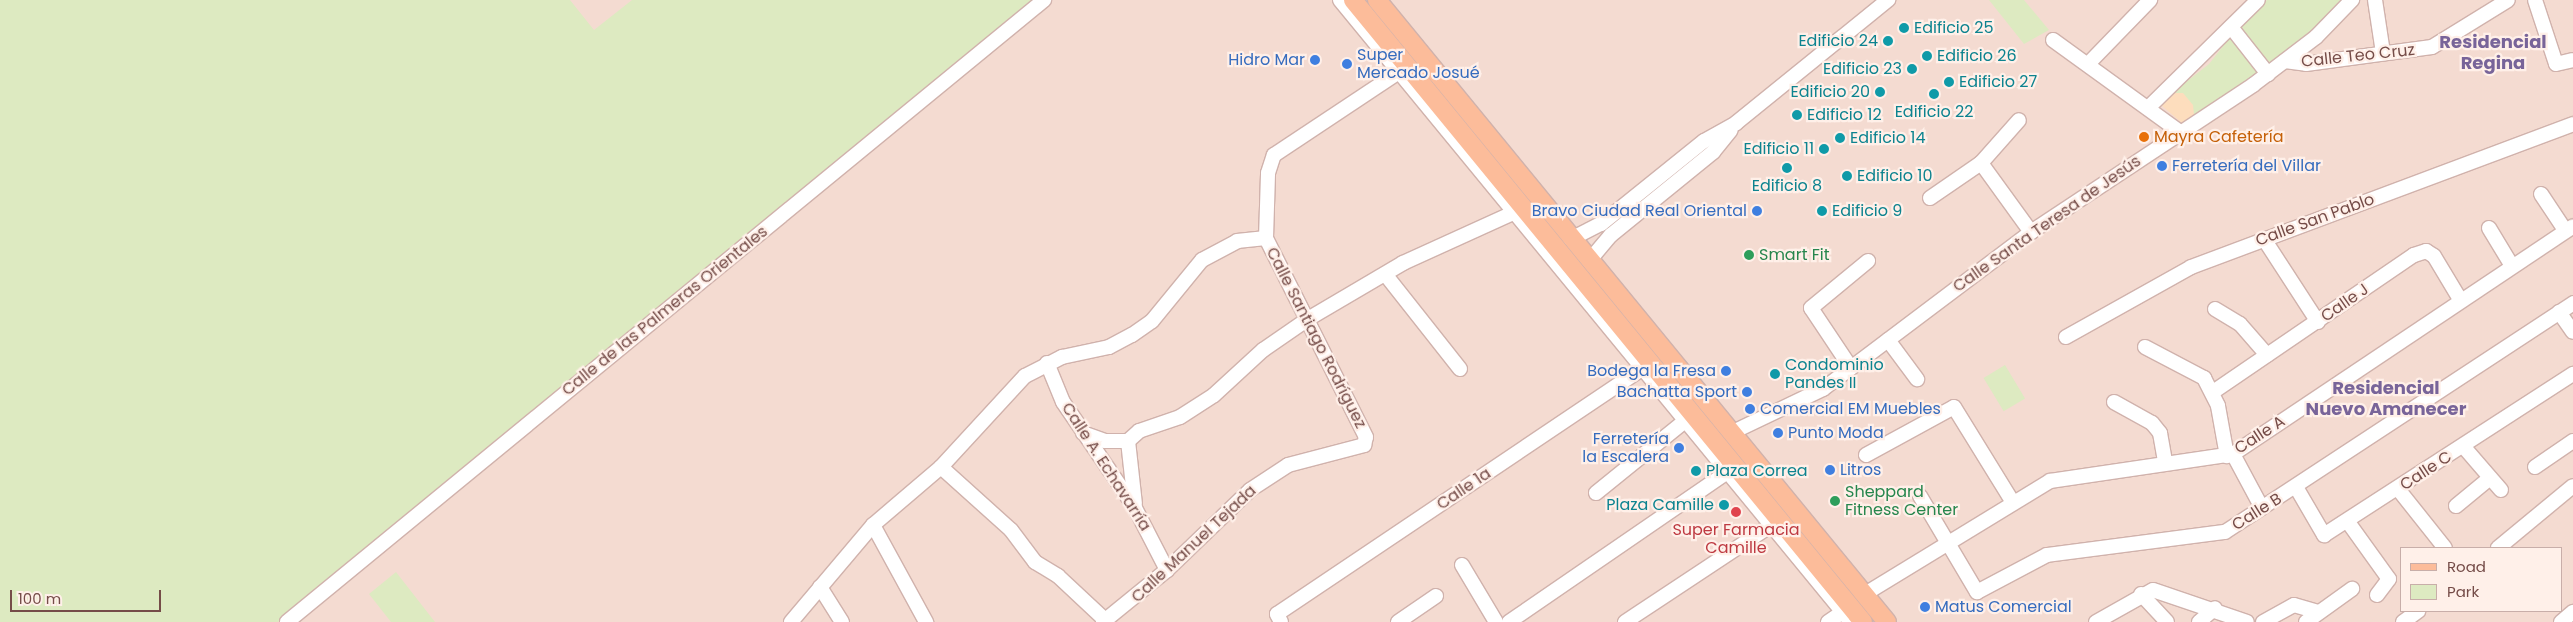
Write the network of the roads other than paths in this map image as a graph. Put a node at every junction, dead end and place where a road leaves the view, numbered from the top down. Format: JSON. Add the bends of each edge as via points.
{"nodes":[{"id":1,"x":1044,"y":0,"type":"edge"},
{"id":2,"x":1340,"y":0,"type":"edge"},
{"id":3,"x":1353,"y":0,"type":"edge"},
{"id":4,"x":1377,"y":0,"type":"edge"},
{"id":5,"x":1888,"y":0,"type":"edge"},
{"id":6,"x":2150,"y":0,"type":"edge"},
{"id":7,"x":2258,"y":0,"type":"edge"},
{"id":8,"x":2352,"y":0,"type":"edge"},
{"id":9,"x":2375,"y":0,"type":"edge"},
{"id":10,"x":2508,"y":0,"type":"edge"},
{"id":11,"x":2535,"y":0,"type":"edge"},
{"id":12,"x":2231,"y":27,"type":"junction"},
{"id":13,"x":2053,"y":40,"type":"dead end"},
{"id":14,"x":2383,"y":53,"type":"junction"},
{"id":15,"x":2573,"y":60,"type":"edge"},
{"id":16,"x":2285,"y":61,"type":"junction"},
{"id":17,"x":2089,"y":63,"type":"junction"},
{"id":18,"x":1403,"y":69,"type":"junction"},
{"id":19,"x":2268,"y":74,"type":"junction"},
{"id":20,"x":2150,"y":106,"type":"junction"},
{"id":21,"x":2019,"y":120,"type":"dead end"},
{"id":22,"x":2573,"y":124,"type":"edge"},
{"id":23,"x":2180,"y":132,"type":"junction"},
{"id":24,"x":1708,"y":146,"type":"junction"},
{"id":25,"x":1981,"y":163,"type":"junction"},
{"id":26,"x":2541,"y":194,"type":"dead end"},
{"id":27,"x":1930,"y":198,"type":"dead end"},
{"id":28,"x":1519,"y":211,"type":"junction"},
{"id":29,"x":2489,"y":228,"type":"dead end"},
{"id":30,"x":2569,"y":228,"type":"edge"},
{"id":31,"x":2031,"y":232,"type":"junction"},
{"id":32,"x":1266,"y":238,"type":"junction"},
{"id":33,"x":1571,"y":239,"type":"junction"},
{"id":34,"x":2264,"y":239,"type":"junction"},
{"id":35,"x":1589,"y":260,"type":"junction"},
{"id":36,"x":1868,"y":261,"type":"dead end"},
{"id":37,"x":2512,"y":266,"type":"junction"},
{"id":38,"x":1385,"y":274,"type":"junction"},
{"id":39,"x":2461,"y":301,"type":"junction"},
{"id":40,"x":2573,"y":303,"type":"edge"},
{"id":41,"x":2214,"y":309,"type":"dead end"},
{"id":42,"x":2559,"y":312,"type":"junction"},
{"id":43,"x":1308,"y":318,"type":"junction"},
{"id":44,"x":2318,"y":322,"type":"junction"},
{"id":45,"x":2573,"y":332,"type":"edge"},
{"id":46,"x":2066,"y":338,"type":"dead end"},
{"id":47,"x":1888,"y":340,"type":"junction"},
{"id":48,"x":2145,"y":347,"type":"dead end"},
{"id":49,"x":2267,"y":355,"type":"junction"},
{"id":50,"x":1047,"y":364,"type":"junction"},
{"id":51,"x":1646,"y":366,"type":"junction"},
{"id":52,"x":1852,"y":368,"type":"junction"},
{"id":53,"x":1460,"y":369,"type":"dead end"},
{"id":54,"x":2573,"y":374,"type":"edge"},
{"id":55,"x":1916,"y":379,"type":"dead end"},
{"id":56,"x":2213,"y":392,"type":"junction"},
{"id":57,"x":2114,"y":402,"type":"dead end"},
{"id":58,"x":1685,"y":421,"type":"junction"},
{"id":59,"x":1083,"y":433,"type":"junction"},
{"id":60,"x":1731,"y":433,"type":"junction"},
{"id":61,"x":1366,"y":437,"type":"joint"},
{"id":62,"x":1128,"y":441,"type":"junction"},
{"id":63,"x":2573,"y":441,"type":"edge"},
{"id":64,"x":2463,"y":446,"type":"junction"},
{"id":65,"x":1866,"y":455,"type":"dead end"},
{"id":66,"x":2230,"y":455,"type":"junction"},
{"id":67,"x":2166,"y":462,"type":"junction"},
{"id":68,"x":941,"y":466,"type":"junction"},
{"id":69,"x":2535,"y":467,"type":"dead end"},
{"id":70,"x":1727,"y":472,"type":"junction"},
{"id":71,"x":2490,"y":478,"type":"junction"},
{"id":72,"x":2573,"y":486,"type":"edge"},
{"id":73,"x":2296,"y":487,"type":"junction"},
{"id":74,"x":2398,"y":489,"type":"junction"},
{"id":75,"x":2501,"y":490,"type":"dead end"},
{"id":76,"x":1596,"y":493,"type":"dead end"},
{"id":77,"x":1920,"y":496,"type":"dead end"},
{"id":78,"x":2012,"y":501,"type":"junction"},
{"id":79,"x":2456,"y":506,"type":"dead end"},
{"id":80,"x":1135,"y":508,"type":"junction"},
{"id":81,"x":2262,"y":508,"type":"junction"},
{"id":82,"x":2348,"y":522,"type":"junction"},
{"id":83,"x":1775,"y":523,"type":"junction"},
{"id":84,"x":873,"y":525,"type":"junction"},
{"id":85,"x":1945,"y":541,"type":"junction"},
{"id":86,"x":2444,"y":547,"type":"edge"},
{"id":87,"x":2499,"y":547,"type":"edge"},
{"id":88,"x":1462,"y":565,"type":"dead end"},
{"id":89,"x":1167,"y":570,"type":"junction"},
{"id":90,"x":820,"y":587,"type":"junction"},
{"id":91,"x":2352,"y":590,"type":"dead end"},
{"id":92,"x":1864,"y":594,"type":"junction"},
{"id":93,"x":2141,"y":594,"type":"junction"},
{"id":94,"x":2377,"y":595,"type":"dead end"},
{"id":95,"x":1436,"y":596,"type":"dead end"},
{"id":96,"x":2215,"y":608,"type":"junction"},
{"id":97,"x":2320,"y":612,"type":"junction"},
{"id":98,"x":2417,"y":612,"type":"edge"},
{"id":99,"x":1848,"y":613,"type":"edge"},
{"id":100,"x":1279,"y":618,"type":"edge"},
{"id":101,"x":1104,"y":621,"type":"edge"},
{"id":102,"x":286,"y":622,"type":"edge"},
{"id":103,"x":791,"y":622,"type":"edge"},
{"id":104,"x":842,"y":622,"type":"edge"},
{"id":105,"x":926,"y":622,"type":"edge"},
{"id":106,"x":1398,"y":622,"type":"edge"},
{"id":107,"x":1496,"y":622,"type":"edge"},
{"id":108,"x":1509,"y":622,"type":"edge"},
{"id":109,"x":1625,"y":622,"type":"edge"},
{"id":110,"x":1828,"y":622,"type":"edge"},
{"id":111,"x":1863,"y":622,"type":"edge"},
{"id":112,"x":1887,"y":622,"type":"edge"},
{"id":113,"x":2096,"y":622,"type":"edge"},
{"id":114,"x":2167,"y":622,"type":"edge"},
{"id":115,"x":2200,"y":622,"type":"edge"},
{"id":116,"x":2247,"y":622,"type":"edge"},
{"id":117,"x":2263,"y":622,"type":"edge"},
{"id":118,"x":2306,"y":622,"type":"edge"},
{"id":119,"x":2403,"y":622,"type":"edge"}],
"edges":[{"from":1,"to":102,"type":"street","name":"Calle de las Palmeras Orientales"},
{"from":2,"to":18,"type":"street"},
{"from":3,"to":18,"type":"main road"},
{"from":4,"to":33,"type":"main road"},
{"from":5,"to":24,"type":"street"},
{"from":6,"to":17,"type":"street"},
{"from":7,"to":12,"type":"street"},
{"from":8,"to":16,"type":"street","name":"Calle Santa Teresa de Jesús","via":[[2340,16]]},
{"from":9,"to":14,"type":"street"},
{"from":10,"to":14,"type":"street","name":"Calle Teo Cruz","via":[[2432,47]]},
{"from":11,"to":15,"type":"street","via":[[2556,64]]},
{"from":12,"to":19,"type":"street"},
{"from":12,"to":20,"type":"street"},
{"from":13,"to":17,"type":"street"},
{"from":14,"to":16,"type":"street","name":"Calle Teo Cruz","via":[[2306,64]]},
{"from":16,"to":19,"type":"street","name":"Calle Santa Teresa de Jesús"},
{"from":17,"to":20,"type":"street"},
{"from":18,"to":28,"type":"main road"},
{"from":18,"to":32,"type":"street","via":[[1274,155],[1268,173]]},
{"from":19,"to":23,"type":"street","name":"Calle Santa Teresa de Jesús"},
{"from":20,"to":23,"type":"street"},
{"from":21,"to":25,"type":"street"},
{"from":22,"to":34,"type":"street","name":"Calle San Pablo"},
{"from":23,"to":31,"type":"street","name":"Calle Santa Teresa de Jesús"},
{"from":24,"to":33,"type":"street","via":[[1601,224]]},
{"from":24,"to":35,"type":"street","via":[[1611,235]]},
{"from":25,"to":27,"type":"street"},
{"from":25,"to":31,"type":"street"},
{"from":26,"to":30,"type":"street"},
{"from":28,"to":38,"type":"street"},
{"from":28,"to":51,"type":"main road"},
{"from":29,"to":37,"type":"street"},
{"from":30,"to":37,"type":"street","name":"Calle A"},
{"from":31,"to":47,"type":"street","name":"Calle Santa Teresa de Jesús"},
{"from":32,"to":43,"type":"street","name":"Calle Santiago Rodríguez"},
{"from":32,"to":50,"type":"street","via":[[1237,241],[1202,260],[1152,321],[1132,335],[1110,347]]},
{"from":33,"to":35,"type":"main road"},
{"from":34,"to":44,"type":"street"},
{"from":34,"to":46,"type":"street","name":"Calle San Pablo","via":[[2159,282]]},
{"from":35,"to":60,"type":"main road"},
{"from":36,"to":52,"type":"street","via":[[1812,308]]},
{"from":37,"to":39,"type":"street","name":"Calle A"},
{"from":38,"to":43,"type":"street"},
{"from":38,"to":53,"type":"street"},
{"from":39,"to":44,"type":"street","name":"Calle J","via":[[2434,256],[2426,251]]},
{"from":39,"to":66,"type":"street","name":"Calle A"},
{"from":40,"to":42,"type":"street","name":"Calle B"},
{"from":41,"to":49,"type":"street","via":[[2240,324]]},
{"from":42,"to":45,"type":"street"},
{"from":42,"to":73,"type":"street","name":"Calle B"},
{"from":43,"to":61,"type":"street","name":"Calle Santiago Rodríguez","via":[[1332,377]]},
{"from":43,"to":62,"type":"street","via":[[1263,350],[1214,395],[1180,417],[1139,431]]},
{"from":44,"to":49,"type":"street","name":"Calle J"},
{"from":47,"to":52,"type":"street","name":"Calle Santa Teresa de Jesús"},
{"from":47,"to":55,"type":"street"},
{"from":48,"to":56,"type":"street","via":[[2192,368]]},
{"from":49,"to":56,"type":"street","name":"Calle J"},
{"from":50,"to":59,"type":"street","name":"Calle A. Echavarría"},
{"from":50,"to":68,"type":"street","via":[[1025,376]]},
{"from":51,"to":58,"type":"street"},
{"from":51,"to":83,"type":"main road"},
{"from":51,"to":100,"type":"street","name":"Calle 1a"},
{"from":52,"to":60,"type":"street","name":"Calle Santa Teresa de Jesús","via":[[1823,389]]},
{"from":54,"to":64,"type":"street","name":"Calle C"},
{"from":56,"to":66,"type":"street"},
{"from":57,"to":67,"type":"street","via":[[2152,423],[2160,433]]},
{"from":58,"to":70,"type":"street"},
{"from":58,"to":76,"type":"street"},
{"from":59,"to":62,"type":"street","via":[[1105,441]]},
{"from":59,"to":80,"type":"street","name":"Calle A. Echavarría"},
{"from":60,"to":92,"type":"main road"},
{"from":61,"to":89,"type":"street","name":"Calle Manuel Tejada","via":[[1357,450],[1288,465],[1250,490]]},
{"from":62,"to":80,"type":"street"},
{"from":63,"to":69,"type":"street"},
{"from":64,"to":71,"type":"street"},
{"from":64,"to":74,"type":"street","name":"Calle C"},
{"from":65,"to":78,"type":"street","via":[[1954,407]]},
{"from":66,"to":67,"type":"street","name":"Calle A"},
{"from":66,"to":81,"type":"street"},
{"from":67,"to":78,"type":"street","name":"Calle A","via":[[2050,481]]},
{"from":68,"to":84,"type":"street"},
{"from":68,"to":101,"type":"street","via":[[1011,530],[1035,562],[1058,576]]},
{"from":70,"to":83,"type":"street"},
{"from":70,"to":108,"type":"street"},
{"from":71,"to":75,"type":"street"},
{"from":71,"to":79,"type":"street"},
{"from":72,"to":87,"type":"street"},
{"from":73,"to":81,"type":"street","name":"Calle B"},
{"from":73,"to":82,"type":"street","name":"Calle C","via":[[2320,533]]},
{"from":74,"to":82,"type":"street","name":"Calle C"},
{"from":74,"to":86,"type":"street"},
{"from":77,"to":85,"type":"street","name":"Calle B"},
{"from":78,"to":85,"type":"street","name":"Calle A"},
{"from":80,"to":89,"type":"street","name":"Calle A. Echavarría"},
{"from":81,"to":85,"type":"street","name":"Calle B","via":[[2225,532],[2047,556],[1977,592]]},
{"from":82,"to":94,"type":"street","via":[[2389,579]]},
{"from":83,"to":99,"type":"main road"},
{"from":83,"to":109,"type":"street"},
{"from":84,"to":90,"type":"street"},
{"from":84,"to":105,"type":"street"},
{"from":85,"to":92,"type":"street","name":"Calle A"},
{"from":88,"to":107,"type":"street"},
{"from":89,"to":101,"type":"street","name":"Calle Manuel Tejada"},
{"from":90,"to":103,"type":"street"},
{"from":90,"to":104,"type":"street"},
{"from":91,"to":97,"type":"street"},
{"from":92,"to":112,"type":"main road"},
{"from":93,"to":96,"type":"street","via":[[2153,590]]},
{"from":93,"to":113,"type":"street"},
{"from":93,"to":114,"type":"street"},
{"from":95,"to":106,"type":"street"},
{"from":96,"to":115,"type":"street"},
{"from":96,"to":116,"type":"street"},
{"from":97,"to":117,"type":"street","via":[[2294,605]]},
{"from":97,"to":118,"type":"street"},
{"from":98,"to":119,"type":"street"},
{"from":99,"to":110,"type":"street"},
{"from":99,"to":111,"type":"main road"}]}
